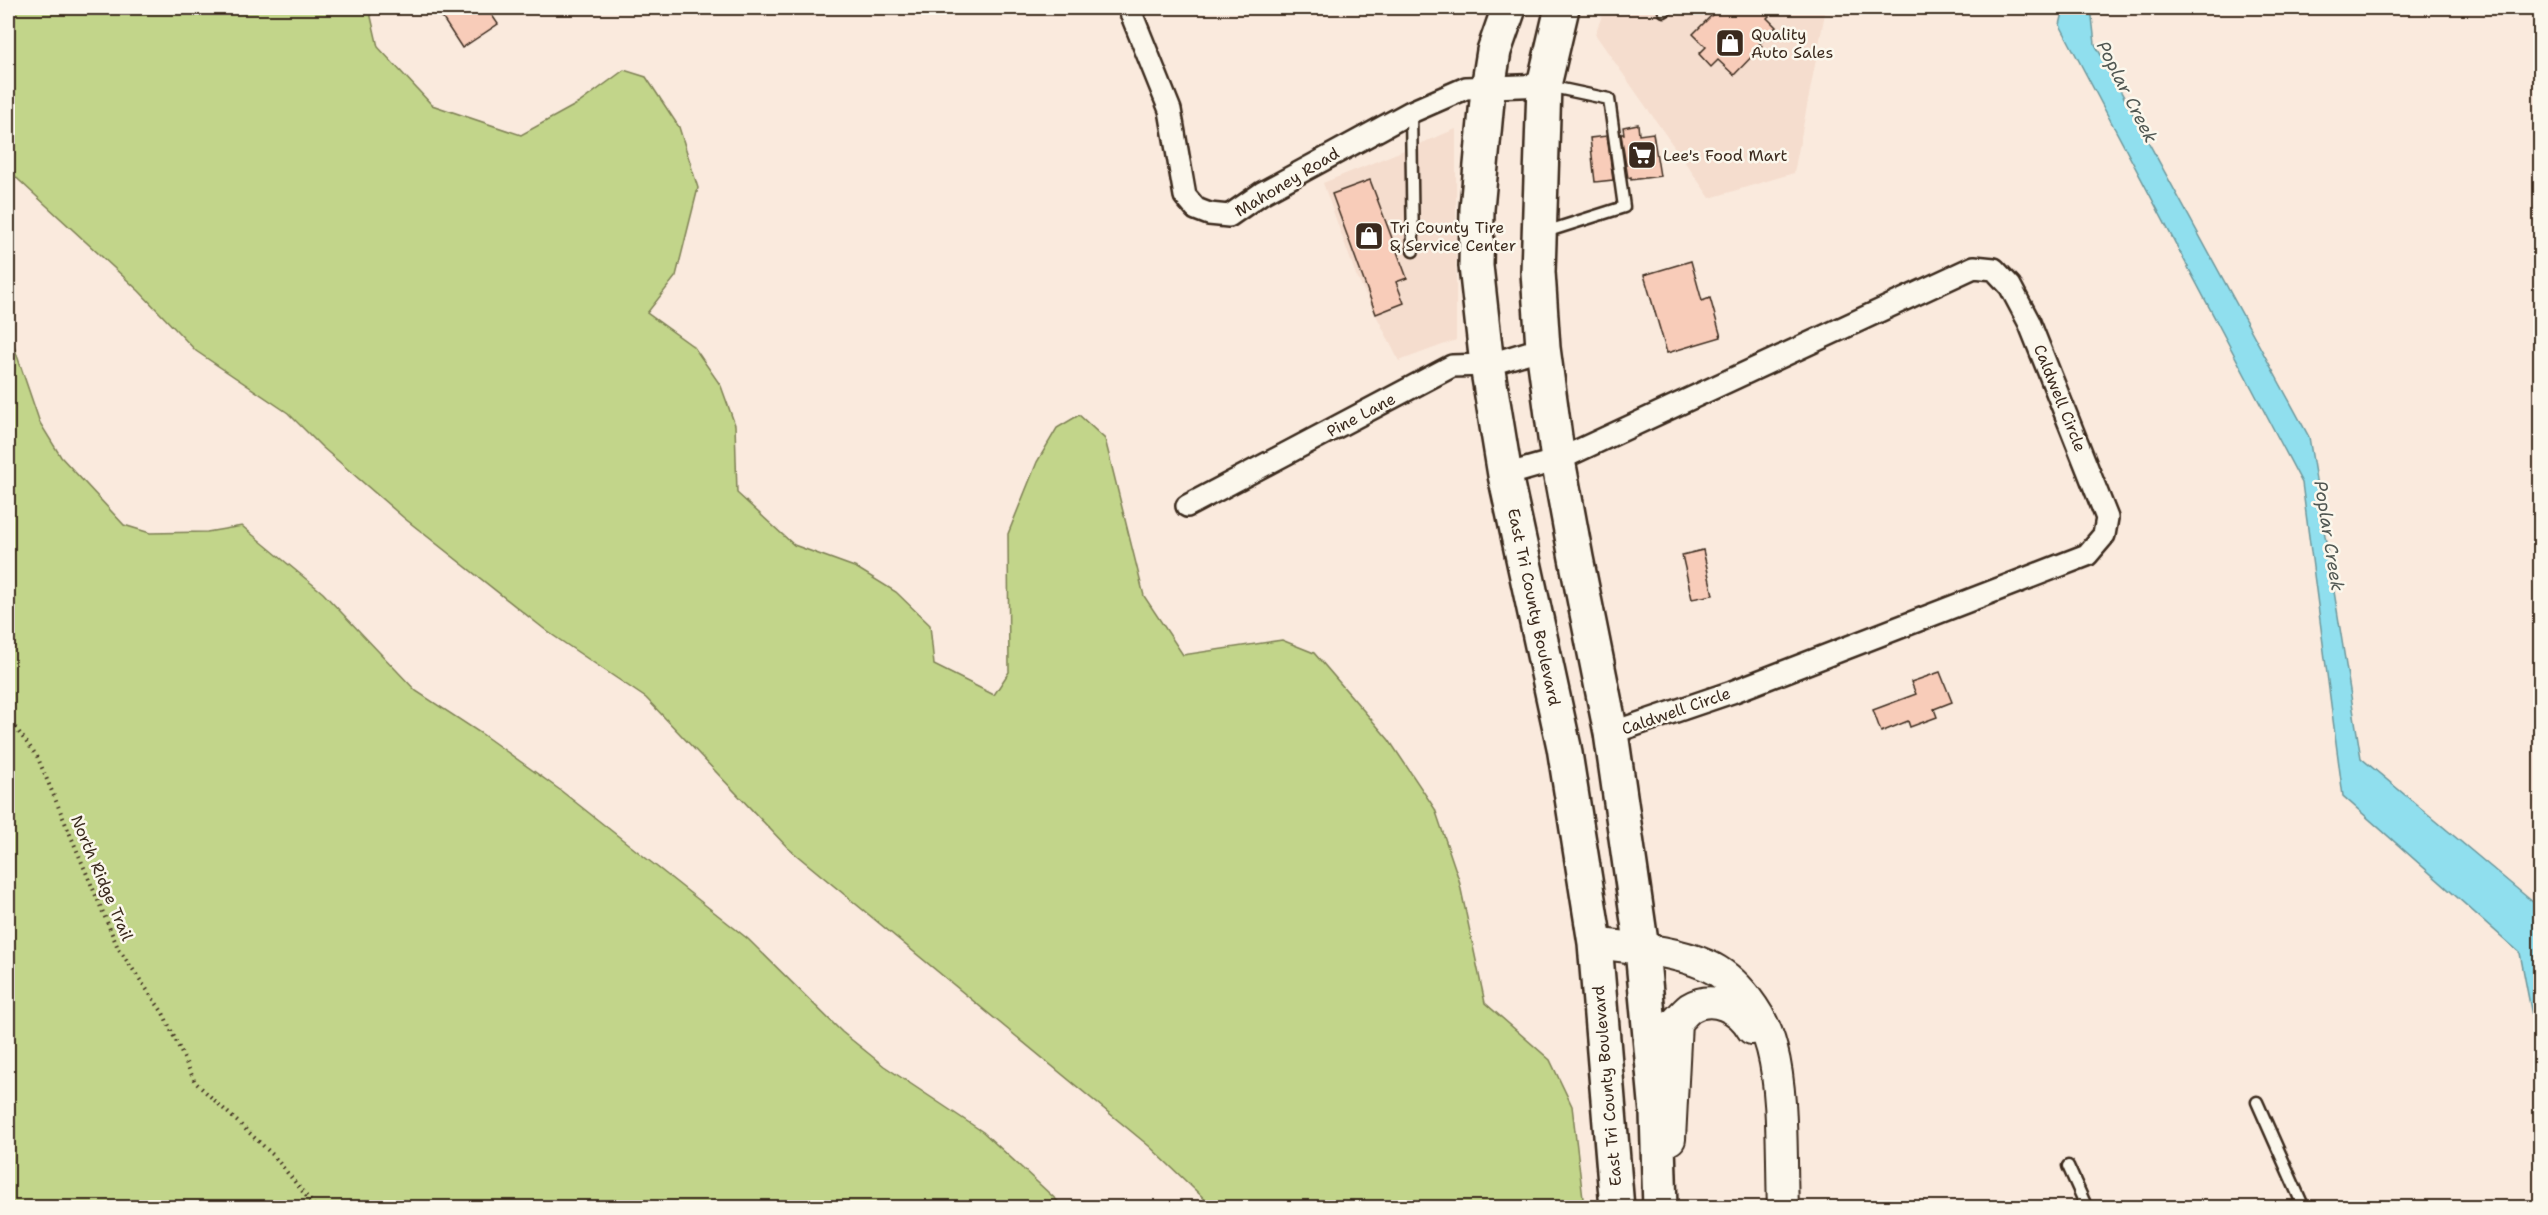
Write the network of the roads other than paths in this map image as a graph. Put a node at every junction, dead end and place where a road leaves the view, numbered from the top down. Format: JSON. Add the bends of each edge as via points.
{"nodes":[{"id":1,"x":1129,"y":8,"type":"edge"},
{"id":2,"x":1509,"y":8,"type":"edge"},
{"id":3,"x":1562,"y":8,"type":"edge"},
{"id":4,"x":1544,"y":85,"type":"junction"},
{"id":5,"x":1488,"y":89,"type":"junction"},
{"id":6,"x":1411,"y":112,"type":"junction"},
{"id":7,"x":1539,"y":234,"type":"junction"},
{"id":8,"x":1413,"y":250,"type":"dead end"},
{"id":9,"x":1543,"y":348,"type":"junction"},
{"id":10,"x":1487,"y":365,"type":"junction"},
{"id":11,"x":1558,"y":460,"type":"junction"},
{"id":12,"x":1505,"y":475,"type":"junction"},
{"id":13,"x":1187,"y":506,"type":"dead end"},
{"id":14,"x":1611,"y":733,"type":"junction"},
{"id":15,"x":1595,"y":943,"type":"junction"},
{"id":16,"x":1642,"y":949,"type":"junction"},
{"id":17,"x":2257,"y":1102,"type":"dead end"},
{"id":18,"x":1779,"y":1119,"type":"junction"},
{"id":19,"x":2068,"y":1167,"type":"dead end"},
{"id":20,"x":1617,"y":1208,"type":"edge"},
{"id":21,"x":1660,"y":1208,"type":"edge"},
{"id":22,"x":1666,"y":1208,"type":"edge"},
{"id":23,"x":1783,"y":1208,"type":"edge"},
{"id":24,"x":2086,"y":1208,"type":"edge"},
{"id":25,"x":2304,"y":1208,"type":"edge"}],
"edges":[{"from":1,"to":6,"type":"street","name":"Mahoney Road","via":[[1170,110],[1185,196],[1196,209],[1209,214],[1229,216],[1262,193]]},
{"from":2,"to":5,"type":"highway","name":"East Tri County Boulevard","via":[[1494,51]]},
{"from":3,"to":4,"type":"highway"},
{"from":4,"to":5,"type":"street","name":"Mahoney Road"},
{"from":4,"to":7,"type":"highway"},
{"from":4,"to":7,"type":"lane","via":[[1609,99],[1624,207]]},
{"from":5,"to":6,"type":"street","name":"Mahoney Road","via":[[1466,88]]},
{"from":5,"to":10,"type":"highway","name":"East Tri County Boulevard","via":[[1476,266]]},
{"from":6,"to":8,"type":"lane"},
{"from":7,"to":9,"type":"highway"},
{"from":9,"to":10,"type":"street","name":"Pine Lane"},
{"from":9,"to":11,"type":"highway"},
{"from":10,"to":12,"type":"highway","name":"East Tri County Boulevard"},
{"from":10,"to":13,"type":"street","name":"Pine Lane","via":[[1452,366]]},
{"from":11,"to":12,"type":"street","name":"Caldwell Circle"},
{"from":11,"to":14,"type":"highway"},
{"from":11,"to":14,"type":"street","name":"Caldwell Circle","via":[[1947,278],[1974,267],[1994,269],[2010,286],[2029,322],[2107,518],[2104,535],[2087,555],[1743,688]]},
{"from":12,"to":15,"type":"highway","name":"East Tri County Boulevard","via":[[1564,747]]},
{"from":14,"to":16,"type":"highway"},
{"from":15,"to":16,"type":"main road"},
{"from":15,"to":20,"type":"highway","name":"East Tri County Boulevard"},
{"from":16,"to":18,"type":"main road","via":[[1707,965],[1734,984],[1757,1015],[1772,1048]]},
{"from":16,"to":21,"type":"highway","via":[[1657,1113]]},
{"from":17,"to":25,"type":"lane"},
{"from":18,"to":22,"type":"main road","via":[[1758,1040],[1750,1025],[1722,1003],[1689,1009],[1676,1022]]},
{"from":18,"to":23,"type":"main road"},
{"from":19,"to":24,"type":"lane"}]}
